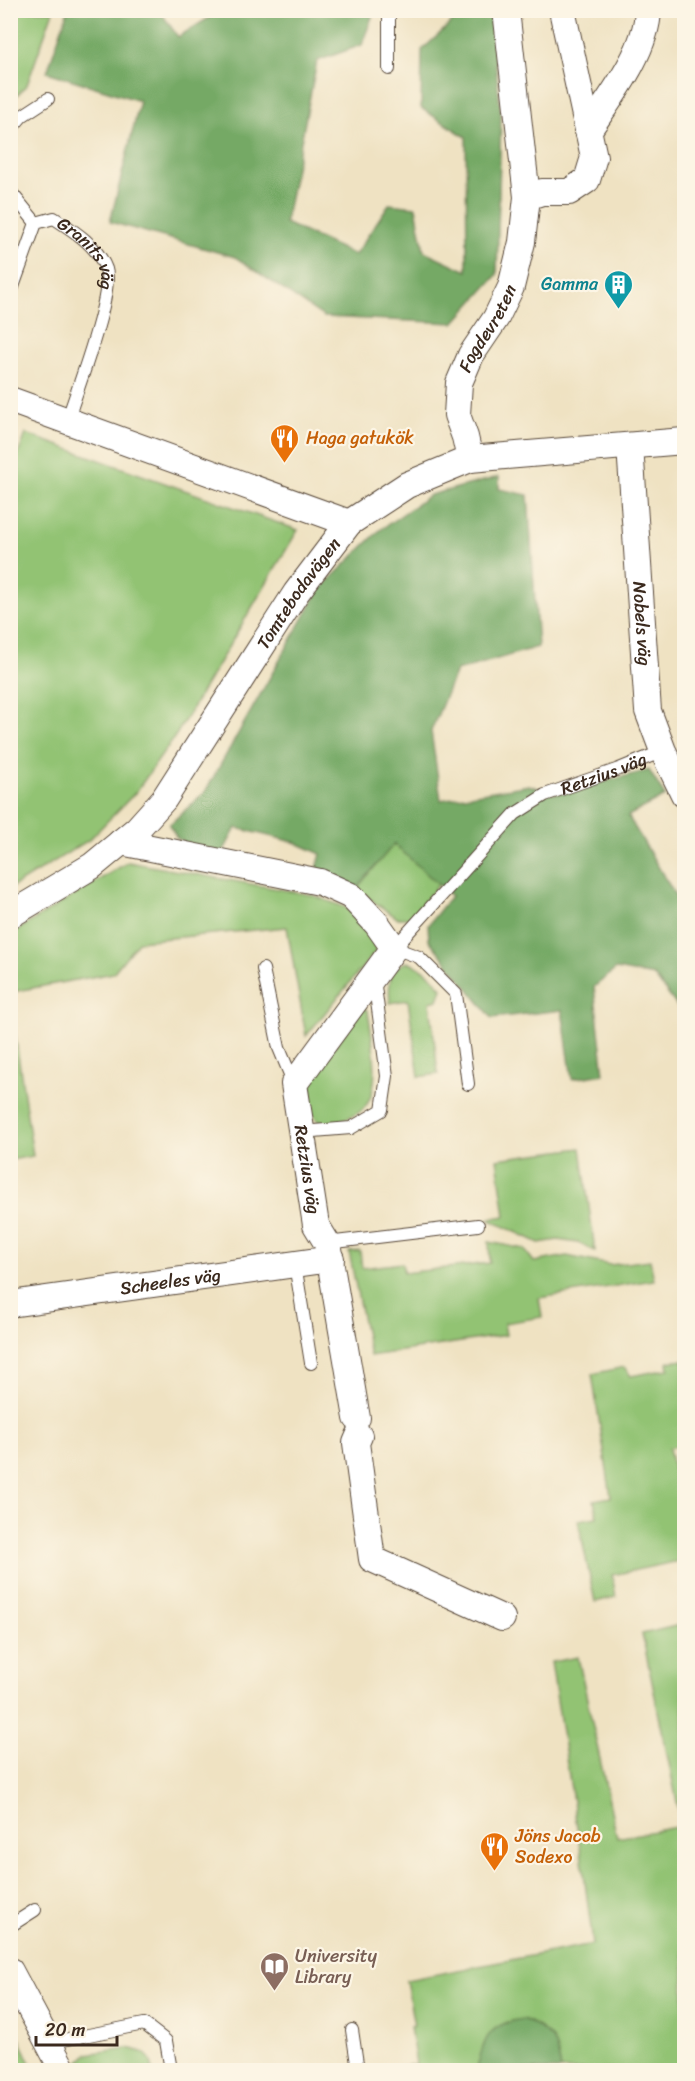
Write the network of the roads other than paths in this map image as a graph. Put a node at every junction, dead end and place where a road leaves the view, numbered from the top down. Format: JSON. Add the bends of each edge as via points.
{"nodes":[{"id":1,"x":389,"y":10,"type":"edge"},
{"id":2,"x":506,"y":10,"type":"edge"},
{"id":3,"x":562,"y":10,"type":"edge"},
{"id":4,"x":648,"y":10,"type":"edge"},
{"id":5,"x":389,"y":69,"type":"dead end"},
{"id":6,"x":48,"y":99,"type":"dead end"},
{"id":7,"x":10,"y":130,"type":"edge"},
{"id":8,"x":588,"y":131,"type":"junction"},
{"id":9,"x":10,"y":191,"type":"edge"},
{"id":10,"x":527,"y":197,"type":"junction"},
{"id":11,"x":36,"y":223,"type":"junction"},
{"id":12,"x":10,"y":295,"type":"edge"},
{"id":13,"x":10,"y":400,"type":"edge"},
{"id":14,"x":67,"y":421,"type":"junction"},
{"id":15,"x":684,"y":441,"type":"edge"},
{"id":16,"x":630,"y":446,"type":"junction"},
{"id":17,"x":470,"y":459,"type":"junction"},
{"id":18,"x":349,"y":523,"type":"junction"},
{"id":19,"x":663,"y":751,"type":"junction"},
{"id":20,"x":684,"y":794,"type":"edge"},
{"id":21,"x":121,"y":842,"type":"junction"},
{"id":22,"x":10,"y":915,"type":"edge"},
{"id":23,"x":394,"y":948,"type":"junction"},
{"id":24,"x":263,"y":969,"type":"dead end"},
{"id":25,"x":373,"y":975,"type":"junction"},
{"id":26,"x":294,"y":1084,"type":"junction"},
{"id":27,"x":468,"y":1084,"type":"dead end"},
{"id":28,"x":301,"y":1132,"type":"junction"},
{"id":29,"x":478,"y":1225,"type":"dead end"},
{"id":30,"x":329,"y":1251,"type":"junction"},
{"id":31,"x":295,"y":1264,"type":"junction"},
{"id":32,"x":10,"y":1304,"type":"edge"},
{"id":33,"x":311,"y":1364,"type":"dead end"},
{"id":34,"x":502,"y":1618,"type":"dead end"},
{"id":35,"x":35,"y":1910,"type":"dead end"},
{"id":36,"x":10,"y":1926,"type":"edge"},
{"id":37,"x":10,"y":1971,"type":"edge"},
{"id":38,"x":352,"y":2030,"type":"dead end"},
{"id":39,"x":48,"y":2043,"type":"junction"},
{"id":40,"x":63,"y":2070,"type":"edge"},
{"id":41,"x":171,"y":2070,"type":"edge"},
{"id":42,"x":358,"y":2070,"type":"edge"}],
"edges":[{"from":1,"to":5,"type":"lane"},
{"from":2,"to":10,"type":"street","name":"Fogdevreten"},
{"from":3,"to":8,"type":"street"},
{"from":4,"to":8,"type":"street","via":[[648,21],[632,63]]},
{"from":6,"to":7,"type":"lane","via":[[22,116]]},
{"from":8,"to":10,"type":"street","via":[[594,157],[587,180],[569,192],[542,192]]},
{"from":9,"to":11,"type":"lane"},
{"from":10,"to":17,"type":"street","name":"Fogdevreten","via":[[511,287],[459,383],[457,415]]},
{"from":11,"to":12,"type":"lane","name":"Granits väg"},
{"from":11,"to":14,"type":"lane","name":"Granits väg","via":[[54,218],[86,239],[106,270],[104,302]]},
{"from":13,"to":14,"type":"street"},
{"from":14,"to":18,"type":"street"},
{"from":15,"to":16,"type":"street","name":"Tomtebodavägen"},
{"from":16,"to":17,"type":"street","name":"Tomtebodavägen"},
{"from":16,"to":19,"type":"street","name":"Nobels väg","via":[[648,711]]},
{"from":17,"to":18,"type":"street","name":"Tomtebodavägen","via":[[407,485]]},
{"from":18,"to":21,"type":"street","name":"Tomtebodavägen","via":[[284,610],[164,799]]},
{"from":19,"to":20,"type":"street","name":"Nobels väg"},
{"from":19,"to":23,"type":"lane","name":"Retzius väg","via":[[545,795],[515,814]]},
{"from":21,"to":22,"type":"street","name":"Tomtebodavägen","via":[[92,866]]},
{"from":21,"to":23,"type":"street","via":[[320,882],[351,896]]},
{"from":23,"to":25,"type":"street","name":"Retzius väg"},
{"from":23,"to":27,"type":"lane","via":[[418,957],[456,994]]},
{"from":24,"to":26,"type":"lane","via":[[279,1048]]},
{"from":25,"to":26,"type":"street","name":"Retzius väg"},
{"from":25,"to":28,"type":"lane","via":[[387,1076],[382,1110],[351,1128]]},
{"from":26,"to":28,"type":"street","name":"Retzius väg"},
{"from":28,"to":30,"type":"street","name":"Retzius väg","via":[[316,1225]]},
{"from":29,"to":30,"type":"lane"},
{"from":30,"to":31,"type":"street","name":"Scheeles väg"},
{"from":30,"to":34,"type":"street","name":"Retzius väg","via":[[358,1427],[356,1443],[372,1559]]},
{"from":31,"to":32,"type":"street","name":"Scheeles väg"},
{"from":31,"to":33,"type":"lane"},
{"from":35,"to":36,"type":"lane"},
{"from":37,"to":39,"type":"street"},
{"from":38,"to":42,"type":"lane"},
{"from":39,"to":40,"type":"street"},
{"from":39,"to":41,"type":"lane","via":[[144,2024],[166,2041]]}]}
